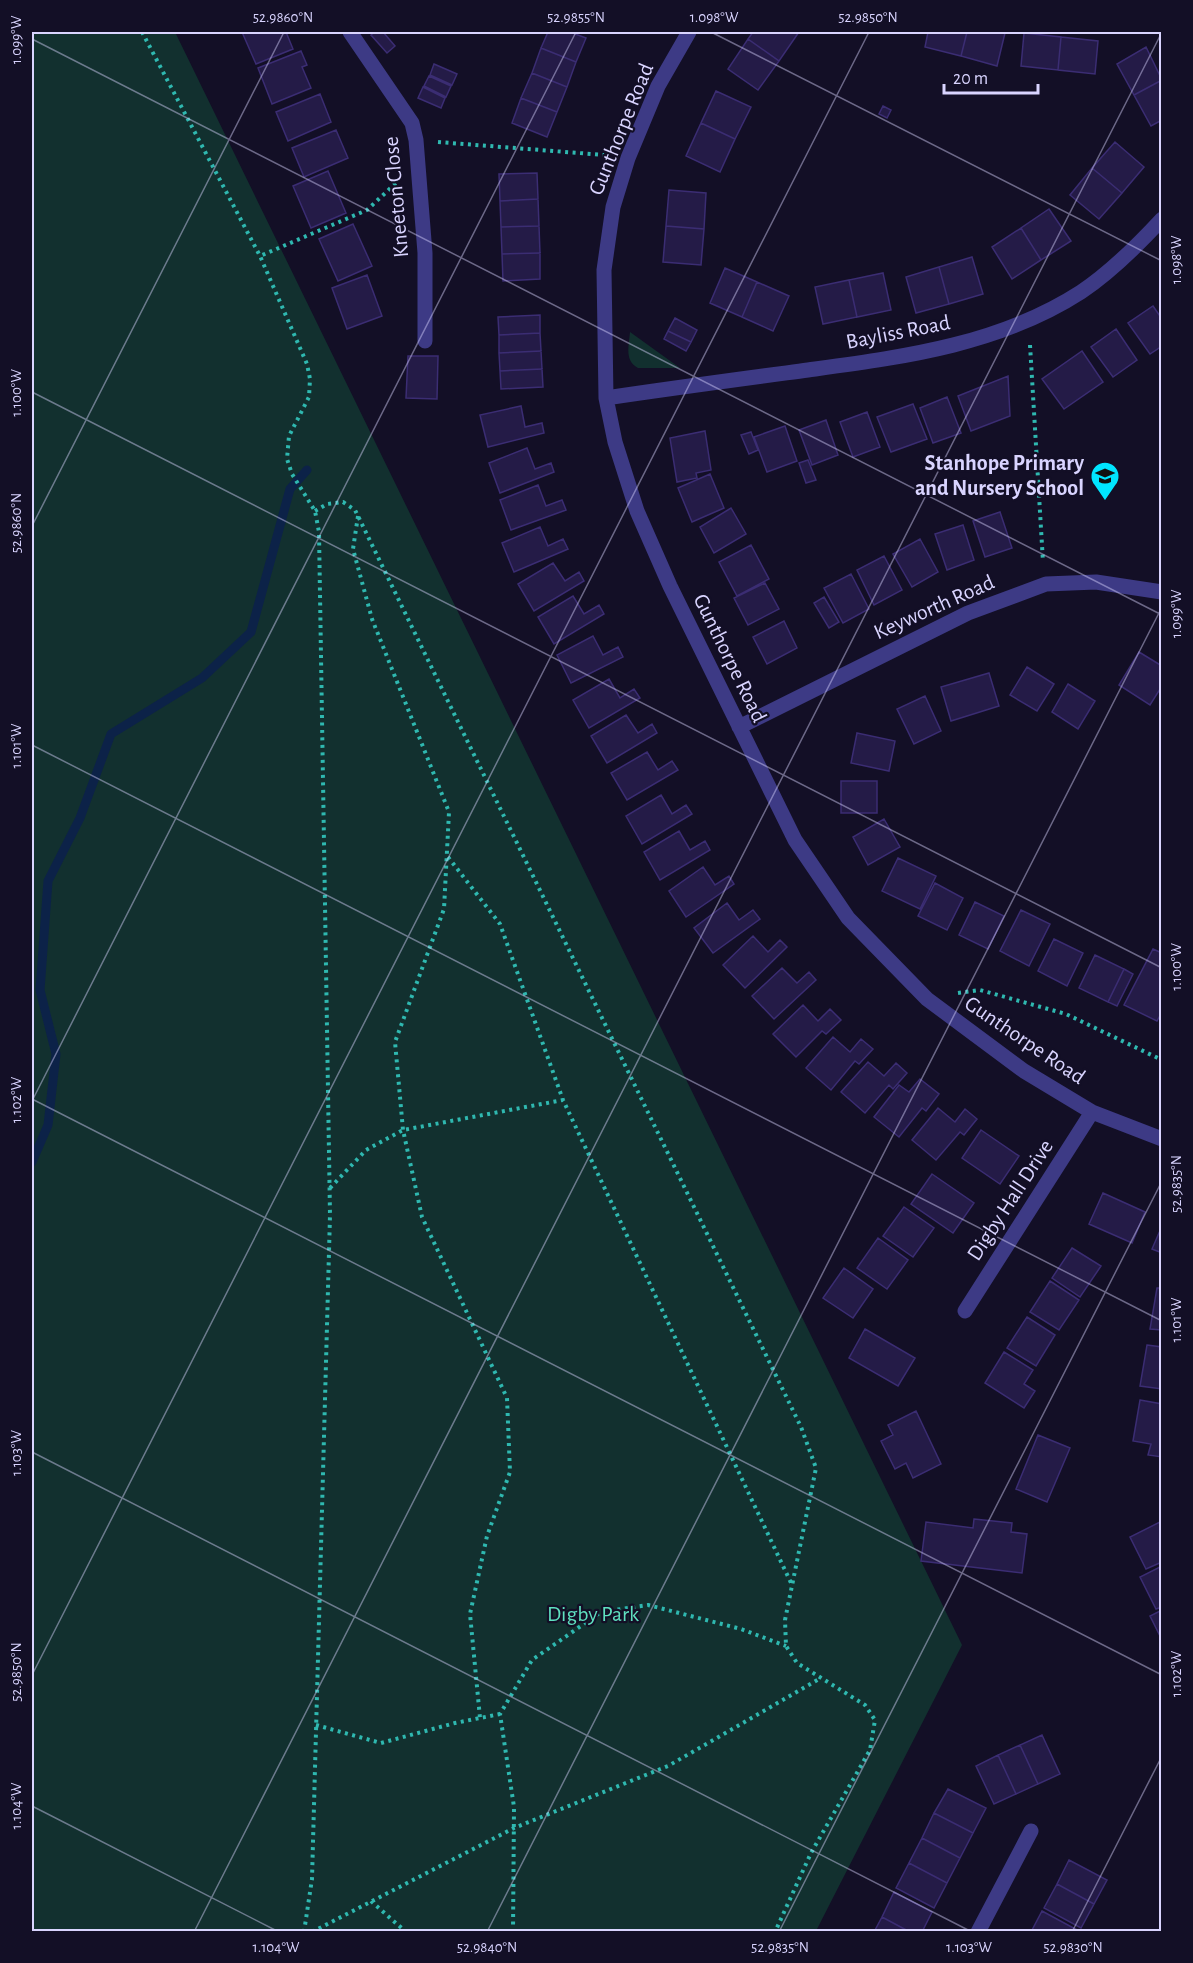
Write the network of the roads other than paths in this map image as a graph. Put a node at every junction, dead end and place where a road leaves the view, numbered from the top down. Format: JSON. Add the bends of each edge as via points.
{"nodes":[{"id":1,"x":350,"y":32,"type":"edge"},
{"id":2,"x":689,"y":32,"type":"edge"},
{"id":3,"x":1161,"y":219,"type":"edge"},
{"id":4,"x":425,"y":341,"type":"dead end"},
{"id":5,"x":606,"y":398,"type":"junction"},
{"id":6,"x":1161,"y":592,"type":"edge"},
{"id":7,"x":739,"y":727,"type":"junction"},
{"id":8,"x":1092,"y":1112,"type":"junction"},
{"id":9,"x":1161,"y":1139,"type":"edge"},
{"id":10,"x":965,"y":1311,"type":"dead end"},
{"id":11,"x":1031,"y":1831,"type":"dead end"},
{"id":12,"x":978,"y":1932,"type":"edge"}],
"edges":[{"from":1,"to":4,"type":"street","name":"Kneeton Close","via":[[412,123],[425,253]]},
{"from":2,"to":5,"type":"street","name":"Gunthorpe Road","via":[[658,86],[628,158],[613,207],[604,270]]},
{"from":3,"to":5,"type":"street","name":"Bayliss Road","via":[[1110,270],[1080,292],[1029,320],[981,337],[920,355]]},
{"from":5,"to":7,"type":"street","name":"Gunthorpe Road","via":[[615,442],[638,512]]},
{"from":6,"to":7,"type":"street","name":"Keyworth Road","via":[[1096,582],[1046,584],[968,613]]},
{"from":7,"to":8,"type":"street","name":"Gunthorpe Road","via":[[795,840],[848,918],[927,999],[1024,1071]]},
{"from":8,"to":9,"type":"street","name":"Gunthorpe Road"},
{"from":8,"to":10,"type":"street","name":"Digby Hall Drive"},
{"from":11,"to":12,"type":"street"}]}
